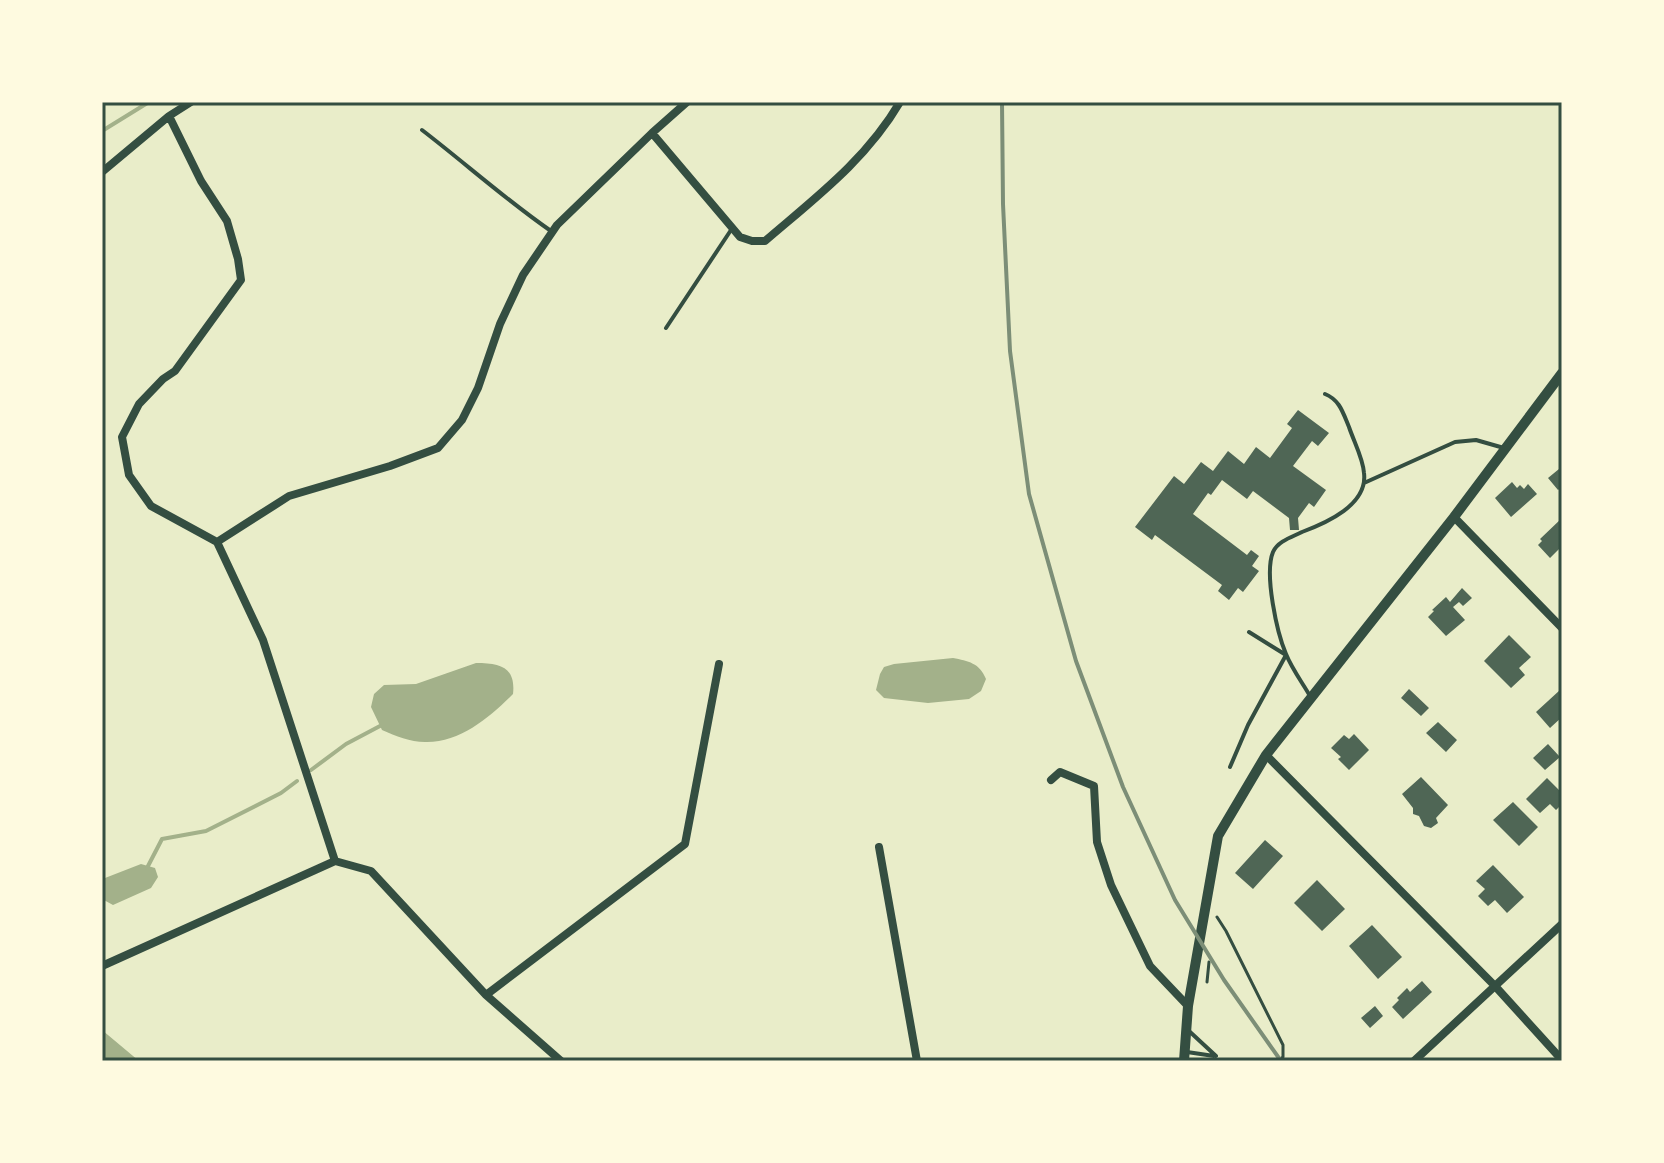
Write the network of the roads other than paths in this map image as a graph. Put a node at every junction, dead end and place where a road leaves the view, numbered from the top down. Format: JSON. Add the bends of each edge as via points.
{"nodes":[{"id":1,"x":191,"y":102,"type":"edge"},
{"id":2,"x":900,"y":102,"type":"edge"},
{"id":3,"x":679,"y":104,"type":"edge"},
{"id":4,"x":169,"y":116,"type":"junction"},
{"id":5,"x":422,"y":130,"type":"dead end"},
{"id":6,"x":652,"y":133,"type":"junction"},
{"id":7,"x":102,"y":172,"type":"edge"},
{"id":8,"x":733,"y":228,"type":"junction"},
{"id":9,"x":553,"y":232,"type":"junction"},
{"id":10,"x":666,"y":328,"type":"dead end"},
{"id":11,"x":1562,"y":373,"type":"edge"},
{"id":12,"x":1325,"y":394,"type":"dead end"},
{"id":13,"x":1505,"y":448,"type":"junction"},
{"id":14,"x":1364,"y":483,"type":"junction"},
{"id":15,"x":1454,"y":517,"type":"junction"},
{"id":16,"x":217,"y":542,"type":"junction"},
{"id":17,"x":1562,"y":628,"type":"edge"},
{"id":18,"x":1249,"y":632,"type":"dead end"},
{"id":19,"x":1286,"y":655,"type":"junction"},
{"id":20,"x":719,"y":664,"type":"dead end"},
{"id":21,"x":1311,"y":698,"type":"junction"},
{"id":22,"x":1266,"y":755,"type":"junction"},
{"id":23,"x":1230,"y":767,"type":"dead end"},
{"id":24,"x":1051,"y":780,"type":"dead end"},
{"id":25,"x":879,"y":847,"type":"dead end"},
{"id":26,"x":335,"y":861,"type":"junction"},
{"id":27,"x":1562,"y":924,"type":"edge"},
{"id":28,"x":102,"y":966,"type":"edge"},
{"id":29,"x":1495,"y":986,"type":"junction"},
{"id":30,"x":486,"y":995,"type":"junction"},
{"id":31,"x":1188,"y":1006,"type":"junction"},
{"id":32,"x":1186,"y":1028,"type":"junction"},
{"id":33,"x":1184,"y":1056,"type":"edge"},
{"id":34,"x":1562,"y":1060,"type":"edge"},
{"id":35,"x":561,"y":1061,"type":"edge"},
{"id":36,"x":917,"y":1061,"type":"edge"},
{"id":37,"x":1414,"y":1061,"type":"edge"}],
"edges":[{"from":1,"to":4,"type":"street"},
{"from":2,"to":8,"type":"street","via":[[845,173],[765,241],[740,237]]},
{"from":3,"to":6,"type":"street"},
{"from":4,"to":7,"type":"street"},
{"from":4,"to":16,"type":"street","via":[[227,221],[241,280],[175,371],[139,404],[122,437],[129,475],[151,506]]},
{"from":5,"to":9,"type":"lane"},
{"from":6,"to":8,"type":"street"},
{"from":6,"to":9,"type":"street"},
{"from":8,"to":10,"type":"lane"},
{"from":9,"to":16,"type":"street","via":[[523,275],[462,420],[438,448],[289,496]]},
{"from":11,"to":13,"type":"street"},
{"from":12,"to":14,"type":"lane","via":[[1342,408]]},
{"from":13,"to":14,"type":"lane","via":[[1476,440],[1455,442]]},
{"from":13,"to":15,"type":"street"},
{"from":14,"to":19,"type":"lane","via":[[1341,513],[1287,538],[1273,551],[1271,593]]},
{"from":15,"to":17,"type":"street"},
{"from":15,"to":21,"type":"street"},
{"from":16,"to":26,"type":"street","via":[[263,640]]},
{"from":18,"to":19,"type":"lane"},
{"from":19,"to":21,"type":"lane"},
{"from":19,"to":23,"type":"lane"},
{"from":20,"to":30,"type":"street","via":[[685,844]]},
{"from":21,"to":22,"type":"street"},
{"from":22,"to":29,"type":"street"},
{"from":22,"to":31,"type":"street","via":[[1218,836]]},
{"from":24,"to":31,"type":"street","via":[[1060,772],[1094,786],[1097,842],[1111,885],[1150,966]]},
{"from":25,"to":36,"type":"street"},
{"from":26,"to":28,"type":"street"},
{"from":26,"to":30,"type":"street","via":[[371,871]]},
{"from":27,"to":29,"type":"street"},
{"from":29,"to":34,"type":"street"},
{"from":29,"to":37,"type":"street"},
{"from":30,"to":35,"type":"street"},
{"from":31,"to":32,"type":"street"},
{"from":32,"to":33,"type":"street"},
{"from":32,"to":33,"type":"lane","via":[[1216,1056]]}]}
